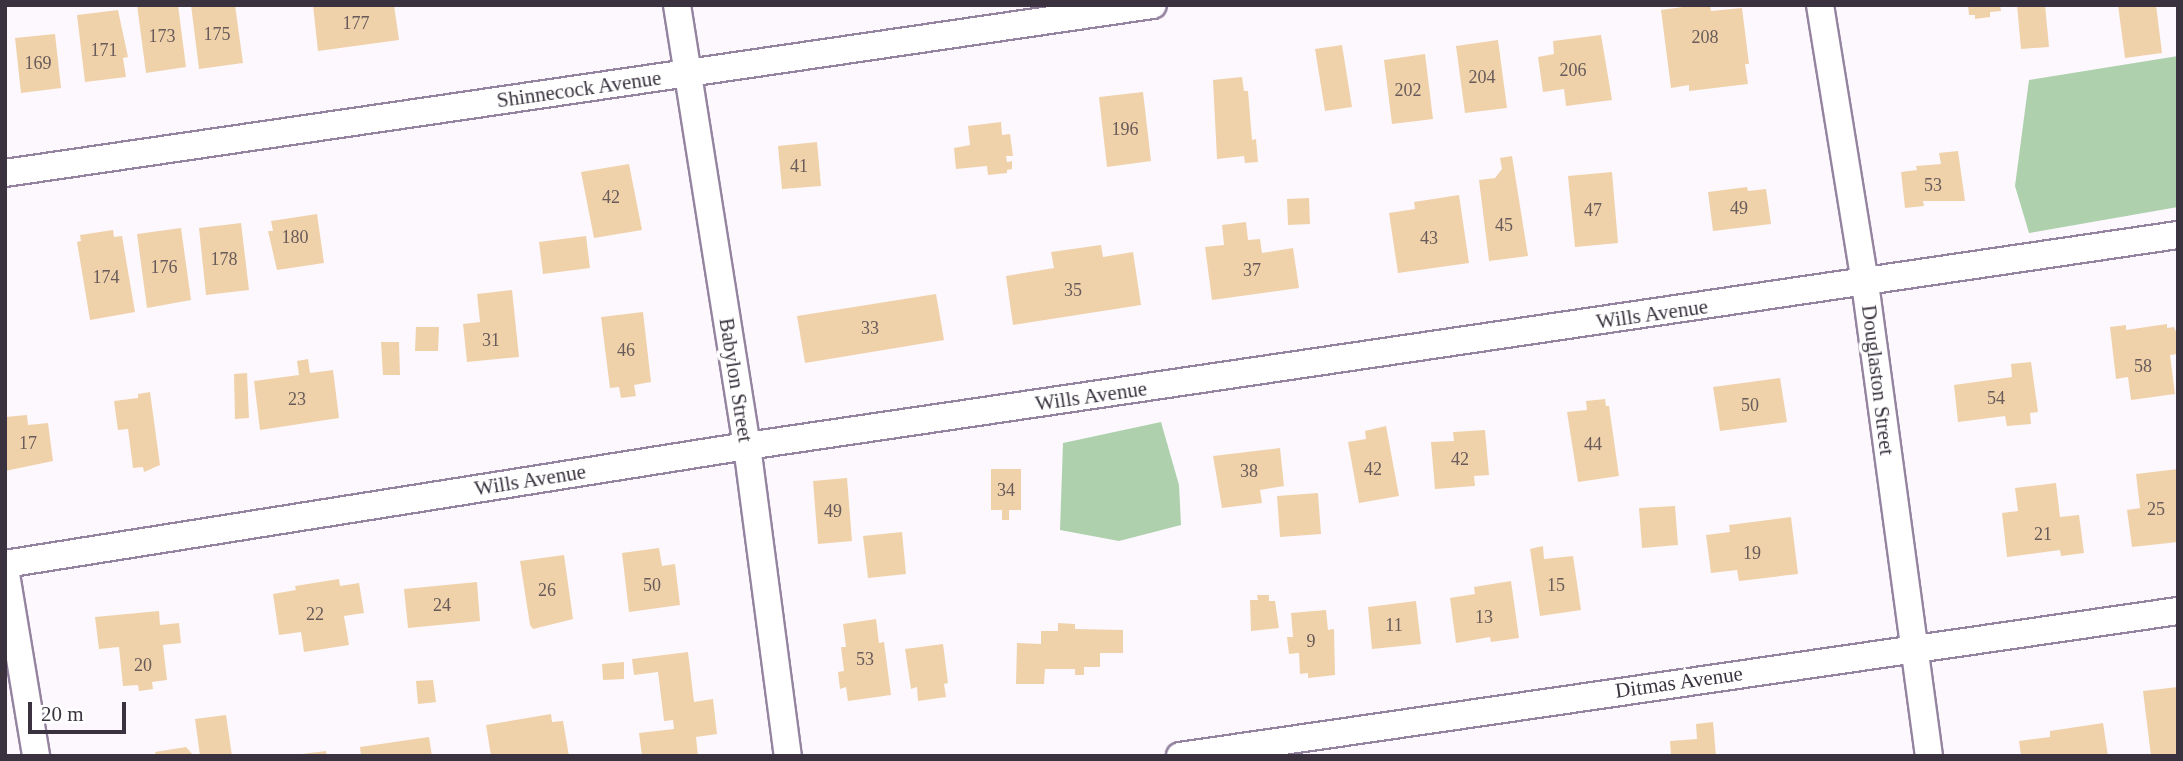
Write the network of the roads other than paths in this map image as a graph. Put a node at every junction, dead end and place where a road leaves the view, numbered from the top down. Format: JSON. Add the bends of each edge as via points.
{"nodes":[{"id":1,"x":677,"y":5,"type":"edge"},
{"id":2,"x":1153,"y":5,"type":"edge"},
{"id":3,"x":1821,"y":5,"type":"edge"},
{"id":4,"x":687,"y":74,"type":"junction"},
{"id":5,"x":5,"y":173,"type":"edge"},
{"id":6,"x":2178,"y":235,"type":"edge"},
{"id":7,"x":1865,"y":283,"type":"junction"},
{"id":8,"x":747,"y":446,"type":"junction"},
{"id":9,"x":5,"y":566,"type":"edge"},
{"id":10,"x":2178,"y":611,"type":"edge"},
{"id":11,"x":1913,"y":647,"type":"junction"},
{"id":12,"x":36,"y":756,"type":"edge"},
{"id":13,"x":788,"y":756,"type":"edge"},
{"id":14,"x":1180,"y":756,"type":"edge"},
{"id":15,"x":1929,"y":756,"type":"edge"}],
"edges":[{"from":1,"to":4,"type":"street","name":"Babylon Street"},
{"from":2,"to":4,"type":"street","name":"Shinnecock Avenue"},
{"from":3,"to":7,"type":"street","name":"Douglaston Street"},
{"from":4,"to":5,"type":"street","name":"Shinnecock Avenue"},
{"from":4,"to":8,"type":"street","name":"Babylon Street"},
{"from":6,"to":7,"type":"street","name":"Wills Avenue"},
{"from":7,"to":8,"type":"street","name":"Wills Avenue"},
{"from":7,"to":11,"type":"street","name":"Douglaston Street"},
{"from":8,"to":9,"type":"street","name":"Wills Avenue"},
{"from":8,"to":13,"type":"street","name":"Babylon Street"},
{"from":9,"to":12,"type":"street"},
{"from":10,"to":11,"type":"street","name":"Ditmas Avenue"},
{"from":11,"to":14,"type":"street","name":"Ditmas Avenue"},
{"from":11,"to":15,"type":"street","name":"Douglaston Street"}]}
